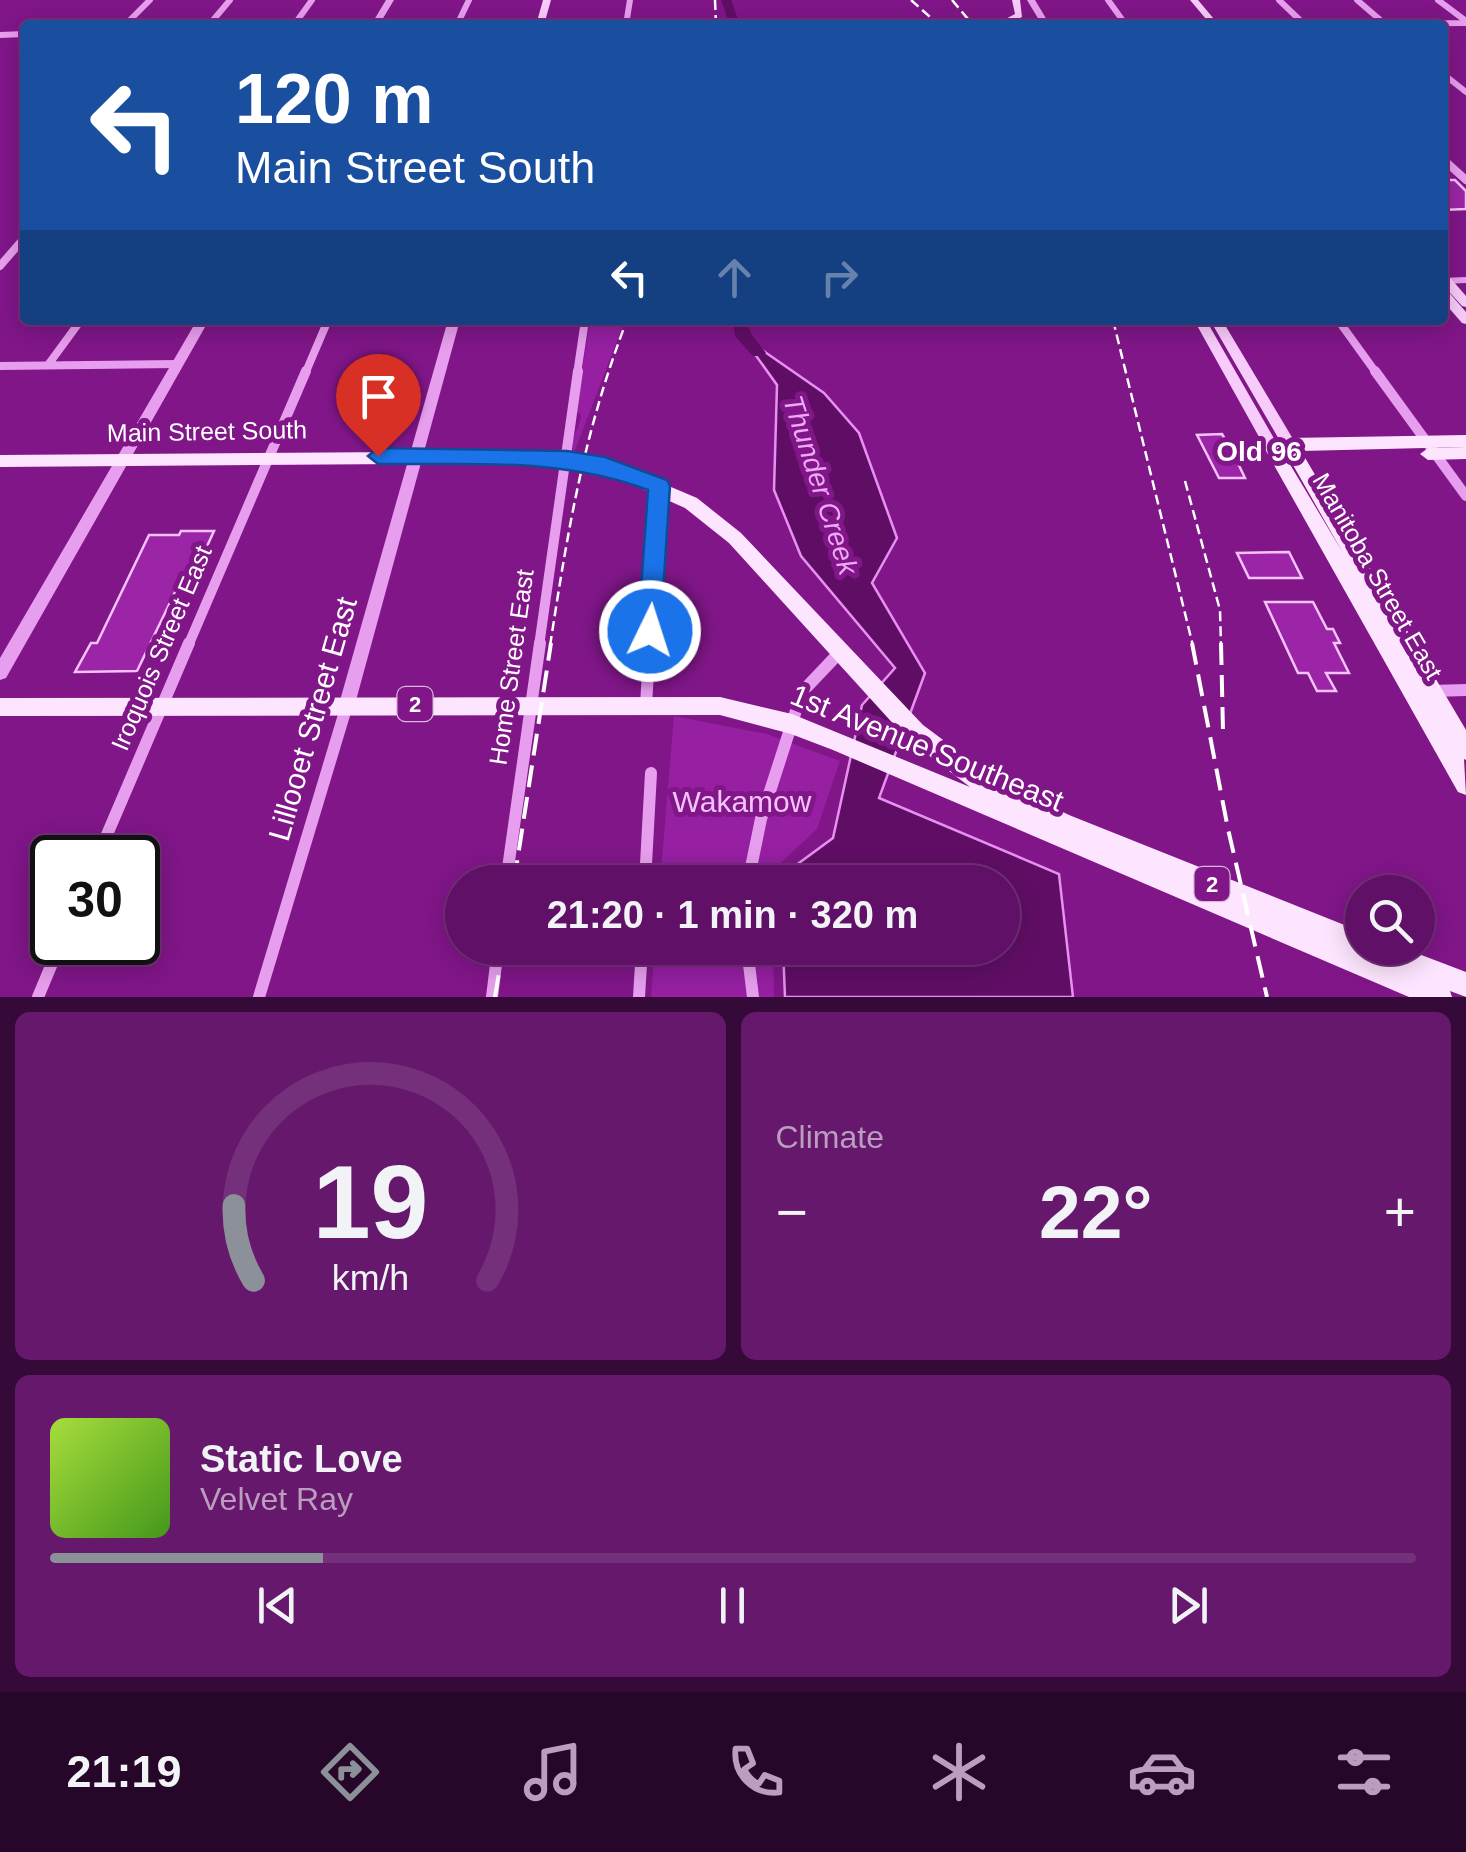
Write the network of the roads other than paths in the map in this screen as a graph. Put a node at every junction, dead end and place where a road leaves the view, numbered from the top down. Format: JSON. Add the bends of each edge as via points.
{"nodes":[{"id":1,"x":150,"y":0,"type":"edge"},
{"id":2,"x":230,"y":0,"type":"edge"},
{"id":3,"x":1016,"y":0,"type":"edge"},
{"id":4,"x":1194,"y":0,"type":"edge"},
{"id":5,"x":1279,"y":0,"type":"edge"},
{"id":6,"x":1356,"y":0,"type":"edge"},
{"id":7,"x":1438,"y":0,"type":"edge"},
{"id":8,"x":130,"y":20,"type":"edge"},
{"id":9,"x":213,"y":20,"type":"edge"},
{"id":10,"x":1008,"y":20,"type":"edge"},
{"id":11,"x":1210,"y":20,"type":"edge"},
{"id":12,"x":1300,"y":20,"type":"edge"},
{"id":13,"x":1380,"y":20,"type":"edge"},
{"id":14,"x":1466,"y":22,"type":"edge"},
{"id":15,"x":20,"y":243,"type":"edge"},
{"id":16,"x":0,"y":266,"type":"edge"},
{"id":17,"x":1448,"y":289,"type":"edge"},
{"id":18,"x":1466,"y":320,"type":"edge"},
{"id":19,"x":76,"y":325,"type":"edge"},
{"id":20,"x":200,"y":325,"type":"edge"},
{"id":21,"x":326,"y":325,"type":"edge"},
{"id":22,"x":453,"y":325,"type":"edge"},
{"id":23,"x":584,"y":325,"type":"edge"},
{"id":24,"x":1203,"y":325,"type":"edge"},
{"id":25,"x":1219,"y":325,"type":"edge"},
{"id":26,"x":1342,"y":325,"type":"edge"},
{"id":27,"x":178,"y":364,"type":"junction"},
{"id":28,"x":48,"y":365,"type":"junction"},
{"id":29,"x":0,"y":366,"type":"edge"},
{"id":30,"x":1466,"y":441,"type":"edge"},
{"id":31,"x":1431,"y":448,"type":"junction"},
{"id":32,"x":1286,"y":449,"type":"junction"},
{"id":33,"x":1466,"y":453,"type":"edge"},
{"id":34,"x":415,"y":456,"type":"junction"},
{"id":35,"x":269,"y":458,"type":"junction"},
{"id":36,"x":567,"y":458,"type":"junction"},
{"id":37,"x":123,"y":460,"type":"junction"},
{"id":38,"x":0,"y":461,"type":"edge"},
{"id":39,"x":659,"y":486,"type":"junction"},
{"id":40,"x":1466,"y":496,"type":"edge"},
{"id":41,"x":839,"y":653,"type":"junction"},
{"id":42,"x":0,"y":673,"type":"edge"},
{"id":43,"x":1466,"y":690,"type":"edge"},
{"id":44,"x":1422,"y":691,"type":"junction"},
{"id":45,"x":348,"y":704,"type":"junction"},
{"id":46,"x":528,"y":704,"type":"junction"},
{"id":47,"x":646,"y":704,"type":"junction"},
{"id":48,"x":161,"y":705,"type":"junction"},
{"id":49,"x":0,"y":706,"type":"edge"},
{"id":50,"x":792,"y":724,"type":"junction"},
{"id":51,"x":1466,"y":750,"type":"edge"},
{"id":52,"x":651,"y":773,"type":"dead end"},
{"id":53,"x":1466,"y":784,"type":"edge"},
{"id":54,"x":1062,"y":824,"type":"joint"},
{"id":55,"x":107,"y":835,"type":"edge"},
{"id":56,"x":508,"y":865,"type":"edge"},
{"id":57,"x":646,"y":865,"type":"edge"},
{"id":58,"x":751,"y":865,"type":"edge"},
{"id":59,"x":1345,"y":937,"type":"edge"},
{"id":60,"x":51,"y":965,"type":"edge"},
{"id":61,"x":496,"y":965,"type":"edge"},
{"id":62,"x":641,"y":965,"type":"edge"},
{"id":63,"x":749,"y":965,"type":"edge"},
{"id":64,"x":1410,"y":965,"type":"edge"},
{"id":65,"x":1456,"y":986,"type":"edge"},
{"id":66,"x":38,"y":997,"type":"edge"},
{"id":67,"x":260,"y":997,"type":"edge"},
{"id":68,"x":492,"y":997,"type":"edge"},
{"id":69,"x":639,"y":997,"type":"edge"},
{"id":70,"x":754,"y":997,"type":"edge"}],
"edges":[{"from":1,"to":8,"type":"street"},
{"from":2,"to":9,"type":"street"},
{"from":3,"to":10,"type":"main road","via":[[1019,15]]},
{"from":4,"to":11,"type":"main road"},
{"from":5,"to":12,"type":"street"},
{"from":6,"to":13,"type":"street"},
{"from":7,"to":14,"type":"street"},
{"from":15,"to":16,"type":"street"},
{"from":17,"to":18,"type":"main road"},
{"from":19,"to":28,"type":"street"},
{"from":20,"to":27,"type":"street"},
{"from":21,"to":35,"type":"street","name":"Iroquois Street East"},
{"from":22,"to":34,"type":"street","name":"Lillooet Street East"},
{"from":23,"to":36,"type":"street","name":"Home Street East"},
{"from":24,"to":32,"type":"main road"},
{"from":25,"to":32,"type":"main road"},
{"from":26,"to":31,"type":"street"},
{"from":27,"to":28,"type":"street"},
{"from":27,"to":37,"type":"street"},
{"from":28,"to":29,"type":"street"},
{"from":30,"to":31,"type":"main road"},
{"from":31,"to":32,"type":"main road"},
{"from":31,"to":33,"type":"main road"},
{"from":31,"to":40,"type":"street"},
{"from":32,"to":44,"type":"main road","name":"Manitoba Street East"},
{"from":34,"to":35,"type":"main road","name":"Main Street South"},
{"from":34,"to":36,"type":"main road","name":"Main Street South"},
{"from":34,"to":45,"type":"street","name":"Lillooet Street East"},
{"from":35,"to":37,"type":"main road","name":"Main Street South"},
{"from":35,"to":48,"type":"street","name":"Iroquois Street East"},
{"from":36,"to":39,"type":"main road","name":"Main Street South"},
{"from":36,"to":46,"type":"street","name":"Home Street East"},
{"from":37,"to":38,"type":"main road","name":"Main Street South"},
{"from":37,"to":42,"type":"street"},
{"from":39,"to":41,"type":"main road","name":"Main Street South","via":[[735,538]]},
{"from":39,"to":47,"type":"street"},
{"from":41,"to":50,"type":"street","via":[[802,692]]},
{"from":41,"to":54,"type":"main road","name":"Main Street South","via":[[915,732],[989,788]]},
{"from":43,"to":44,"type":"street"},
{"from":44,"to":51,"type":"main road","name":"Manitoba Street East"},
{"from":44,"to":53,"type":"main road","name":"Manitoba Street East"},
{"from":45,"to":46,"type":"main road","name":"1st Avenue Southeast","number":"2"},
{"from":45,"to":48,"type":"main road","name":"1st Avenue Southeast","number":"2"},
{"from":45,"to":67,"type":"street","name":"Lillooet Street East"},
{"from":46,"to":47,"type":"main road","name":"1st Avenue Southeast","number":"2"},
{"from":46,"to":56,"type":"street","name":"Home Street East"},
{"from":47,"to":50,"type":"main road","name":"1st Avenue Southeast","number":"2","via":[[720,706]]},
{"from":48,"to":49,"type":"main road","name":"1st Avenue Southeast","number":"2"},
{"from":48,"to":55,"type":"street","name":"Iroquois Street East"},
{"from":50,"to":58,"type":"street"},
{"from":50,"to":65,"type":"main road","name":"1st Avenue Southeast","number":"2"},
{"from":52,"to":57,"type":"street"},
{"from":54,"to":59,"type":"main road","name":"1st Avenue Southeast","number":"2"},
{"from":60,"to":66,"type":"street"},
{"from":61,"to":68,"type":"street"},
{"from":62,"to":69,"type":"street"},
{"from":63,"to":70,"type":"street"},
{"from":64,"to":65,"type":"main road","name":"1st Avenue Southeast","number":"2"}]}
